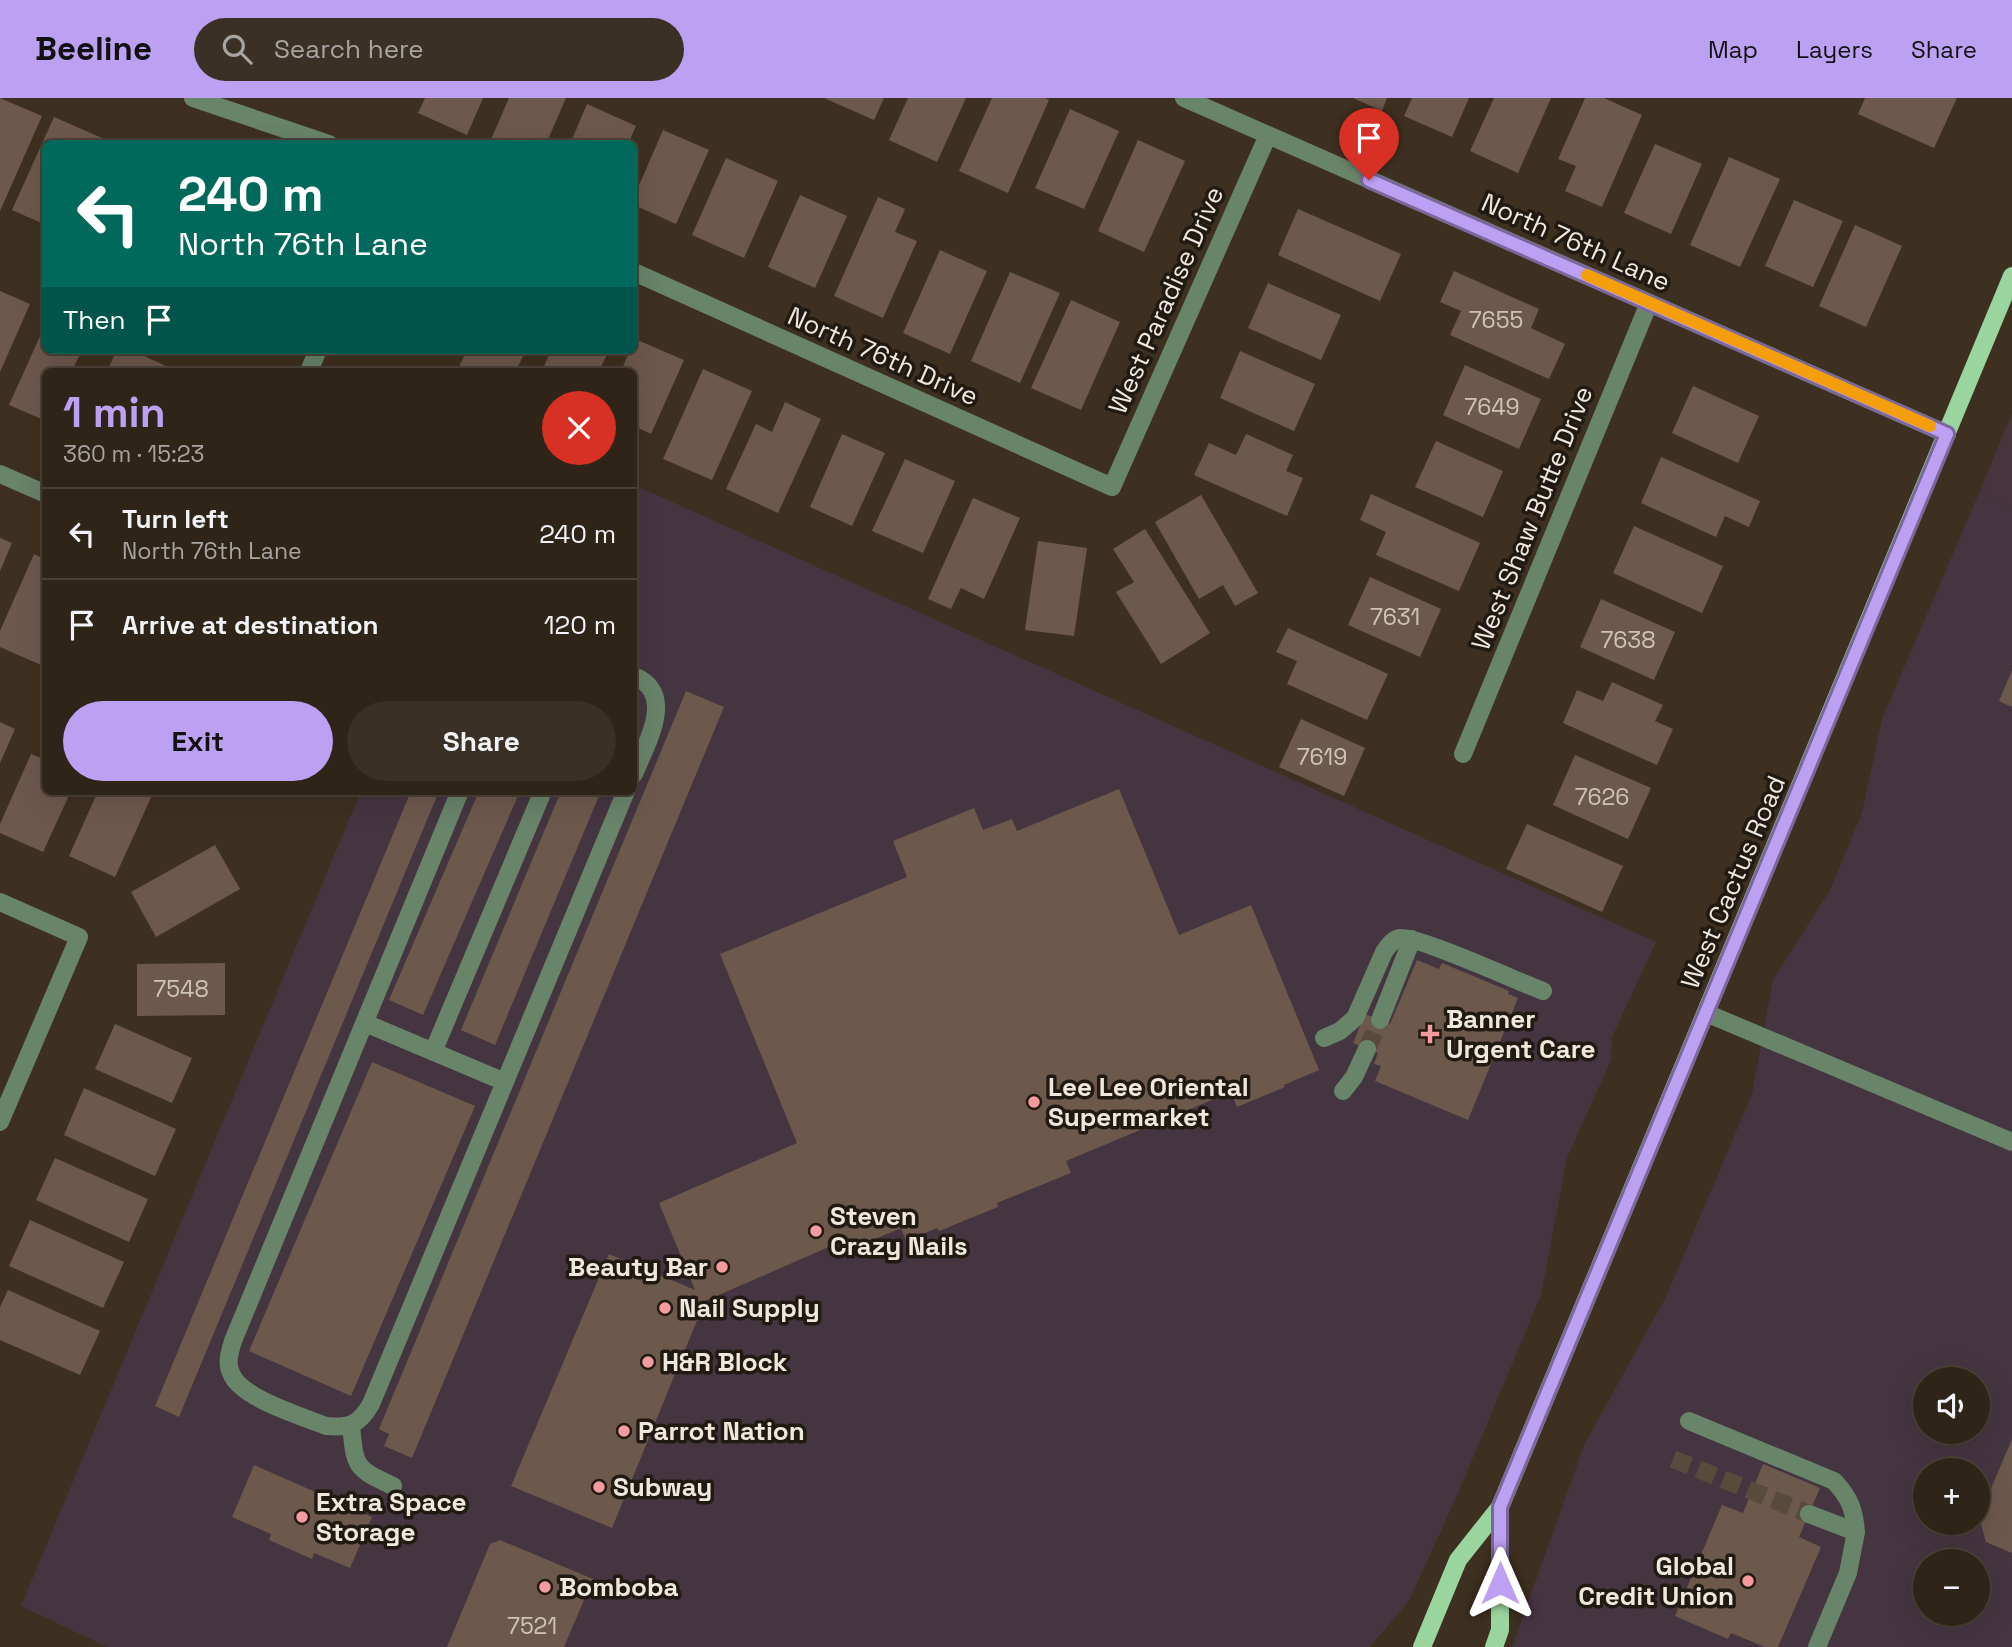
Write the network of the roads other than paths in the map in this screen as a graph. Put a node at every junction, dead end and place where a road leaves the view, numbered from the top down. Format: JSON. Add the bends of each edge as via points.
{"nodes":[{"id":1,"x":193,"y":98,"type":"edge"},
{"id":2,"x":1184,"y":98,"type":"edge"},
{"id":3,"x":1268,"y":135,"type":"junction"},
{"id":4,"x":317,"y":140,"type":"edge"},
{"id":5,"x":637,"y":273,"type":"edge"},
{"id":6,"x":2012,"y":276,"type":"edge"},
{"id":7,"x":1649,"y":303,"type":"junction"},
{"id":8,"x":1947,"y":434,"type":"junction"},
{"id":9,"x":0,"y":474,"type":"edge"},
{"id":10,"x":1112,"y":487,"type":"joint"},
{"id":11,"x":42,"y":492,"type":"edge"},
{"id":12,"x":637,"y":678,"type":"edge"},
{"id":13,"x":1463,"y":754,"type":"dead end"},
{"id":14,"x":637,"y":766,"type":"edge"},
{"id":15,"x":458,"y":795,"type":"edge"},
{"id":16,"x":541,"y":795,"type":"edge"},
{"id":17,"x":624,"y":795,"type":"edge"},
{"id":18,"x":0,"y":902,"type":"edge"},
{"id":19,"x":1412,"y":939,"type":"junction"},
{"id":20,"x":1543,"y":991,"type":"dead end"},
{"id":21,"x":1706,"y":1013,"type":"junction"},
{"id":22,"x":1380,"y":1020,"type":"tunnel mouth"},
{"id":23,"x":365,"y":1023,"type":"junction"},
{"id":24,"x":1324,"y":1038,"type":"dead end"},
{"id":25,"x":1367,"y":1049,"type":"tunnel mouth"},
{"id":26,"x":433,"y":1052,"type":"junction"},
{"id":27,"x":505,"y":1082,"type":"junction"},
{"id":28,"x":1343,"y":1091,"type":"dead end"},
{"id":29,"x":0,"y":1122,"type":"edge"},
{"id":30,"x":2012,"y":1142,"type":"edge"},
{"id":31,"x":1689,"y":1421,"type":"dead end"},
{"id":32,"x":351,"y":1426,"type":"junction"},
{"id":33,"x":393,"y":1486,"type":"dead end"},
{"id":34,"x":1500,"y":1507,"type":"junction"},
{"id":35,"x":1809,"y":1514,"type":"tunnel mouth"},
{"id":36,"x":1856,"y":1532,"type":"junction"},
{"id":37,"x":1422,"y":1647,"type":"edge"},
{"id":38,"x":1494,"y":1647,"type":"edge"},
{"id":39,"x":1817,"y":1647,"type":"edge"}],
"edges":[{"from":1,"to":4,"type":"street"},
{"from":2,"to":3,"type":"street","name":"North 76th Lane"},
{"from":3,"to":7,"type":"street","name":"North 76th Lane"},
{"from":3,"to":10,"type":"street","name":"West Paradise Drive"},
{"from":5,"to":10,"type":"street","name":"North 76th Drive"},
{"from":6,"to":8,"type":"main road","name":"West Cactus Road"},
{"from":7,"to":8,"type":"street","name":"North 76th Lane"},
{"from":7,"to":13,"type":"street","name":"West Shaw Butte Drive"},
{"from":8,"to":21,"type":"main road","name":"West Cactus Road"},
{"from":9,"to":11,"type":"street"},
{"from":12,"to":14,"type":"street","via":[[651,688],[656,700],[656,715]]},
{"from":15,"to":23,"type":"street"},
{"from":16,"to":26,"type":"street"},
{"from":17,"to":27,"type":"street"},
{"from":18,"to":29,"type":"street","via":[[79,937]]},
{"from":19,"to":20,"type":"street"},
{"from":19,"to":22,"type":"street"},
{"from":19,"to":24,"type":"street","via":[[1390,943],[1355,1018]]},
{"from":21,"to":30,"type":"street"},
{"from":21,"to":34,"type":"main road","name":"West Cactus Road"},
{"from":23,"to":26,"type":"street"},
{"from":23,"to":32,"type":"street","via":[[229,1356],[230,1372],[238,1386],[252,1395],[326,1426]]},
{"from":25,"to":28,"type":"street"},
{"from":26,"to":27,"type":"street"},
{"from":27,"to":32,"type":"street","via":[[371,1404]]},
{"from":31,"to":36,"type":"street","via":[[1834,1481],[1847,1495]]},
{"from":32,"to":33,"type":"street","via":[[358,1464]]},
{"from":34,"to":37,"type":"main road","name":"West Cactus Road","via":[[1458,1560]]},
{"from":34,"to":38,"type":"main road","name":"West Cactus Road","via":[[1500,1630]]},
{"from":35,"to":36,"type":"street"},
{"from":36,"to":39,"type":"street","via":[[1848,1573]]}]}
